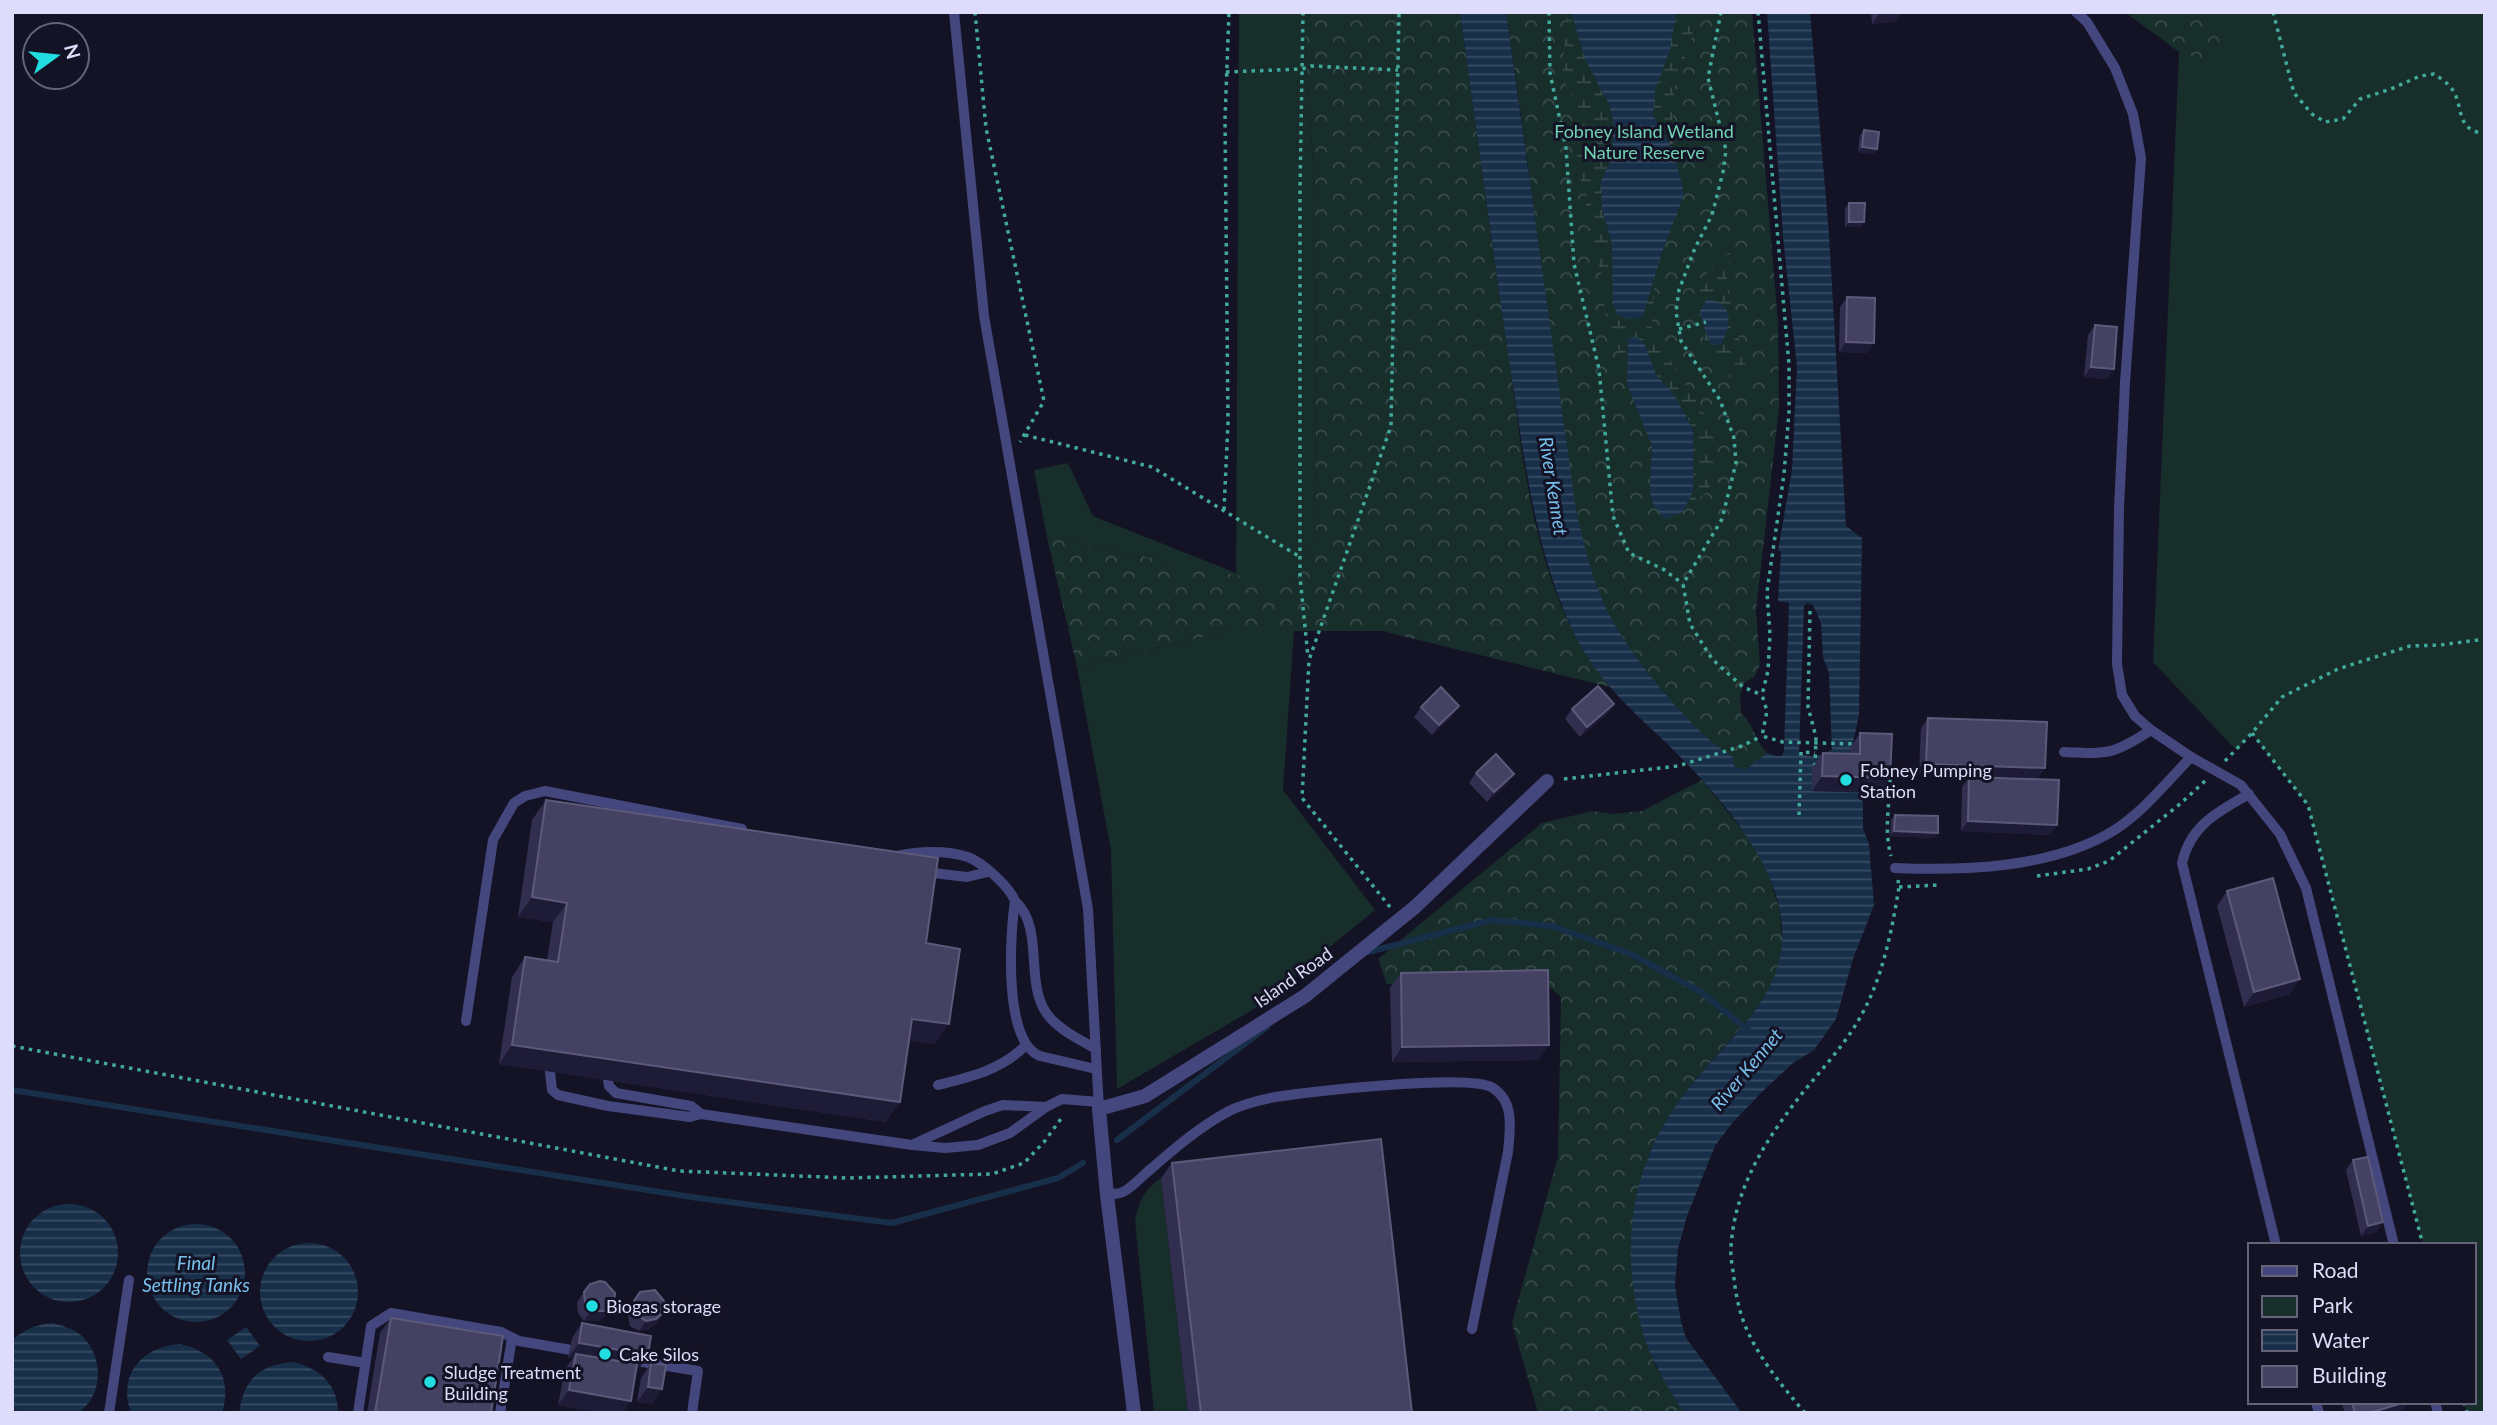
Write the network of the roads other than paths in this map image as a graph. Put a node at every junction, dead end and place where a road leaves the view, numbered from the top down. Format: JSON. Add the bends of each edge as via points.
{"nodes":[{"id":1,"x":954,"y":12,"type":"edge"},
{"id":2,"x":2076,"y":12,"type":"edge"},
{"id":3,"x":2151,"y":730,"type":"junction"},
{"id":4,"x":2064,"y":752,"type":"dead end"},
{"id":5,"x":2190,"y":757,"type":"junction"},
{"id":6,"x":1547,"y":781,"type":"road end"},
{"id":7,"x":2249,"y":794,"type":"junction"},
{"id":8,"x":606,"y":803,"type":"junction"},
{"id":9,"x":604,"y":816,"type":"edge"},
{"id":10,"x":760,"y":833,"type":"edge"},
{"id":11,"x":1895,"y":868,"type":"road end"},
{"id":12,"x":988,"y":872,"type":"junction"},
{"id":13,"x":1015,"y":901,"type":"junction"},
{"id":14,"x":466,"y":1021,"type":"dead end"},
{"id":15,"x":1026,"y":1046,"type":"junction"},
{"id":16,"x":1096,"y":1049,"type":"junction"},
{"id":17,"x":1096,"y":1069,"type":"junction"},
{"id":18,"x":550,"y":1072,"type":"edge"},
{"id":19,"x":608,"y":1080,"type":"edge"},
{"id":20,"x":938,"y":1085,"type":"dead end"},
{"id":21,"x":1099,"y":1106,"type":"junction"},
{"id":22,"x":1045,"y":1107,"type":"junction"},
{"id":23,"x":701,"y":1114,"type":"junction"},
{"id":24,"x":912,"y":1145,"type":"junction"},
{"id":25,"x":1107,"y":1195,"type":"junction"},
{"id":26,"x":2276,"y":1243,"type":"edge"},
{"id":27,"x":2395,"y":1243,"type":"edge"},
{"id":28,"x":130,"y":1280,"type":"dead end"},
{"id":29,"x":1472,"y":1329,"type":"dead end"},
{"id":30,"x":512,"y":1338,"type":"junction"},
{"id":31,"x":588,"y":1353,"type":"edge"},
{"id":32,"x":328,"y":1357,"type":"dead end"},
{"id":33,"x":616,"y":1357,"type":"edge"},
{"id":34,"x":365,"y":1363,"type":"junction"},
{"id":35,"x":109,"y":1413,"type":"edge"},
{"id":36,"x":358,"y":1413,"type":"edge"},
{"id":37,"x":500,"y":1413,"type":"edge"},
{"id":38,"x":692,"y":1413,"type":"edge"},
{"id":39,"x":1134,"y":1413,"type":"edge"}],
"edges":[{"from":1,"to":16,"type":"lane","via":[[984,316],[1088,909]]},
{"from":2,"to":3,"type":"lane","via":[[2115,68],[2133,114],[2141,159],[2119,508],[2117,664],[2122,695]]},
{"from":3,"to":4,"type":"lane","via":[[2124,748],[2104,754]]},
{"from":3,"to":5,"type":"lane"},
{"from":5,"to":7,"type":"lane"},
{"from":5,"to":11,"type":"lane","via":[[2114,830],[2074,849],[1990,866]]},
{"from":6,"to":21,"type":"street","name":"Island Road","via":[[1401,919],[1306,996],[1145,1096]]},
{"from":7,"to":26,"type":"lane","via":[[2195,831],[2182,863]]},
{"from":7,"to":27,"type":"lane","via":[[2280,834],[2306,888]]},
{"from":8,"to":9,"type":"lane"},
{"from":8,"to":10,"type":"lane"},
{"from":8,"to":14,"type":"lane","via":[[535,792],[514,803],[506,814],[492,840]]},
{"from":12,"to":12,"type":"lane","via":[[967,877],[928,873],[887,856],[923,851],[969,858]]},
{"from":12,"to":13,"type":"lane","via":[[1010,890]]},
{"from":13,"to":15,"type":"lane","via":[[1010,932],[1014,1005]]},
{"from":13,"to":16,"type":"lane","via":[[1023,908],[1030,928],[1045,1011]]},
{"from":15,"to":17,"type":"lane","via":[[1040,1056]]},
{"from":15,"to":20,"type":"lane","via":[[991,1070]]},
{"from":16,"to":17,"type":"lane"},
{"from":17,"to":21,"type":"lane"},
{"from":18,"to":23,"type":"lane","via":[[552,1090],[558,1095],[690,1117]]},
{"from":19,"to":23,"type":"lane","via":[[617,1093],[691,1106]]},
{"from":21,"to":22,"type":"lane","via":[[1071,1098]]},
{"from":21,"to":25,"type":"street"},
{"from":22,"to":24,"type":"lane","via":[[1003,1105]]},
{"from":22,"to":24,"type":"lane","via":[[990,1142],[964,1148]]},
{"from":23,"to":24,"type":"lane"},
{"from":25,"to":29,"type":"lane","via":[[1123,1192],[1195,1133],[1250,1103],[1394,1085],[1483,1083],[1503,1097],[1510,1128]]},
{"from":25,"to":39,"type":"street"},
{"from":28,"to":35,"type":"lane"},
{"from":30,"to":31,"type":"lane"},
{"from":30,"to":34,"type":"lane","via":[[501,1332],[391,1313],[371,1326]]},
{"from":30,"to":37,"type":"lane"},
{"from":32,"to":34,"type":"lane"},
{"from":33,"to":38,"type":"lane","via":[[698,1371]]},
{"from":34,"to":36,"type":"lane"}]}
